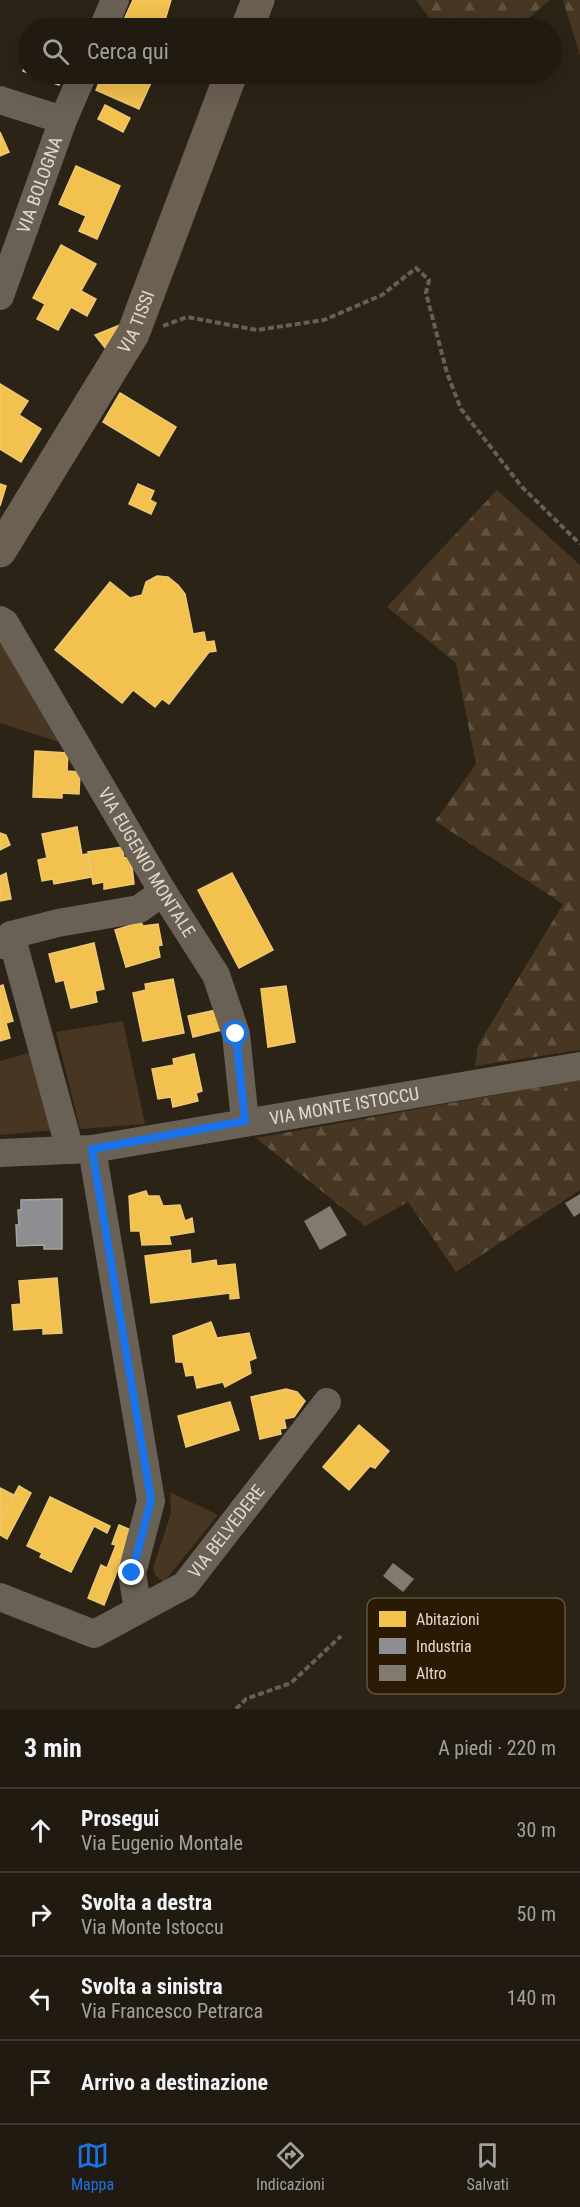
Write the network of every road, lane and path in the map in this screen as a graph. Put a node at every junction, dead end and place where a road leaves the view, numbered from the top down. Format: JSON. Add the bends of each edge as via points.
{"nodes":[{"id":1,"x":115,"y":0,"type":"edge"},
{"id":2,"x":258,"y":0,"type":"edge"},
{"id":3,"x":107,"y":18,"type":"edge"},
{"id":4,"x":251,"y":18,"type":"edge"},
{"id":5,"x":79,"y":84,"type":"edge"},
{"id":6,"x":227,"y":84,"type":"edge"},
{"id":7,"x":0,"y":100,"type":"edge"},
{"id":8,"x":63,"y":120,"type":"junction"},
{"id":9,"x":10,"y":236,"type":"edge"},
{"id":10,"x":0,"y":296,"type":"edge"},
{"id":11,"x":133,"y":334,"type":"junction"},
{"id":12,"x":580,"y":544,"type":"edge"},
{"id":13,"x":0,"y":550,"type":"edge"},
{"id":14,"x":0,"y":620,"type":"edge"},
{"id":15,"x":163,"y":892,"type":"junction"},
{"id":16,"x":6,"y":940,"type":"edge"},
{"id":17,"x":580,"y":1066,"type":"edge"},
{"id":18,"x":245,"y":1121,"type":"junction"},
{"id":19,"x":81,"y":1149,"type":"junction"},
{"id":20,"x":0,"y":1153,"type":"edge"},
{"id":21,"x":327,"y":1402,"type":"dead end"},
{"id":22,"x":0,"y":1597,"type":"edge"},
{"id":23,"x":138,"y":1610,"type":"junction"},
{"id":24,"x":341,"y":1636,"type":"dead end"},
{"id":25,"x":236,"y":1709,"type":"edge"}],
"edges":[{"from":1,"to":3,"type":"street"},
{"from":2,"to":4,"type":"main road"},
{"from":5,"to":8,"type":"street","name":"VIA BOLOGNA"},
{"from":6,"to":11,"type":"main road","name":"VIA TISSI"},
{"from":7,"to":8,"type":"street"},
{"from":8,"to":9,"type":"street","name":"VIA BOLOGNA"},
{"from":9,"to":10,"type":"street","name":"VIA BOLOGNA"},
{"from":11,"to":12,"type":"path","via":[[187,317],[256,330],[324,320],[382,295],[416,268],[429,280],[426,293],[447,373],[461,408],[522,487]]},
{"from":11,"to":13,"type":"main road","name":"VIA TISSI"},
{"from":14,"to":15,"type":"street","name":"VIA EUGENIO MONTALE","via":[[69,729]]},
{"from":15,"to":16,"type":"street","via":[[139,909],[58,923]]},
{"from":15,"to":18,"type":"street","name":"VIA EUGENIO MONTALE","via":[[216,975],[236,1034]]},
{"from":16,"to":19,"type":"street"},
{"from":17,"to":18,"type":"street","name":"VIA MONTE ISTOCCU"},
{"from":18,"to":19,"type":"street","name":"VIA MONTE ISTOCCU"},
{"from":19,"to":20,"type":"street","name":"VIA MONTE ISTOCCU"},
{"from":19,"to":23,"type":"street","via":[[151,1500],[132,1573]]},
{"from":21,"to":23,"type":"street","name":"VIA BELVEDERE","via":[[185,1585]]},
{"from":22,"to":23,"type":"street","name":"VIA BELVEDERE","via":[[93,1634]]},
{"from":24,"to":25,"type":"path","via":[[291,1683],[246,1699]]}]}
